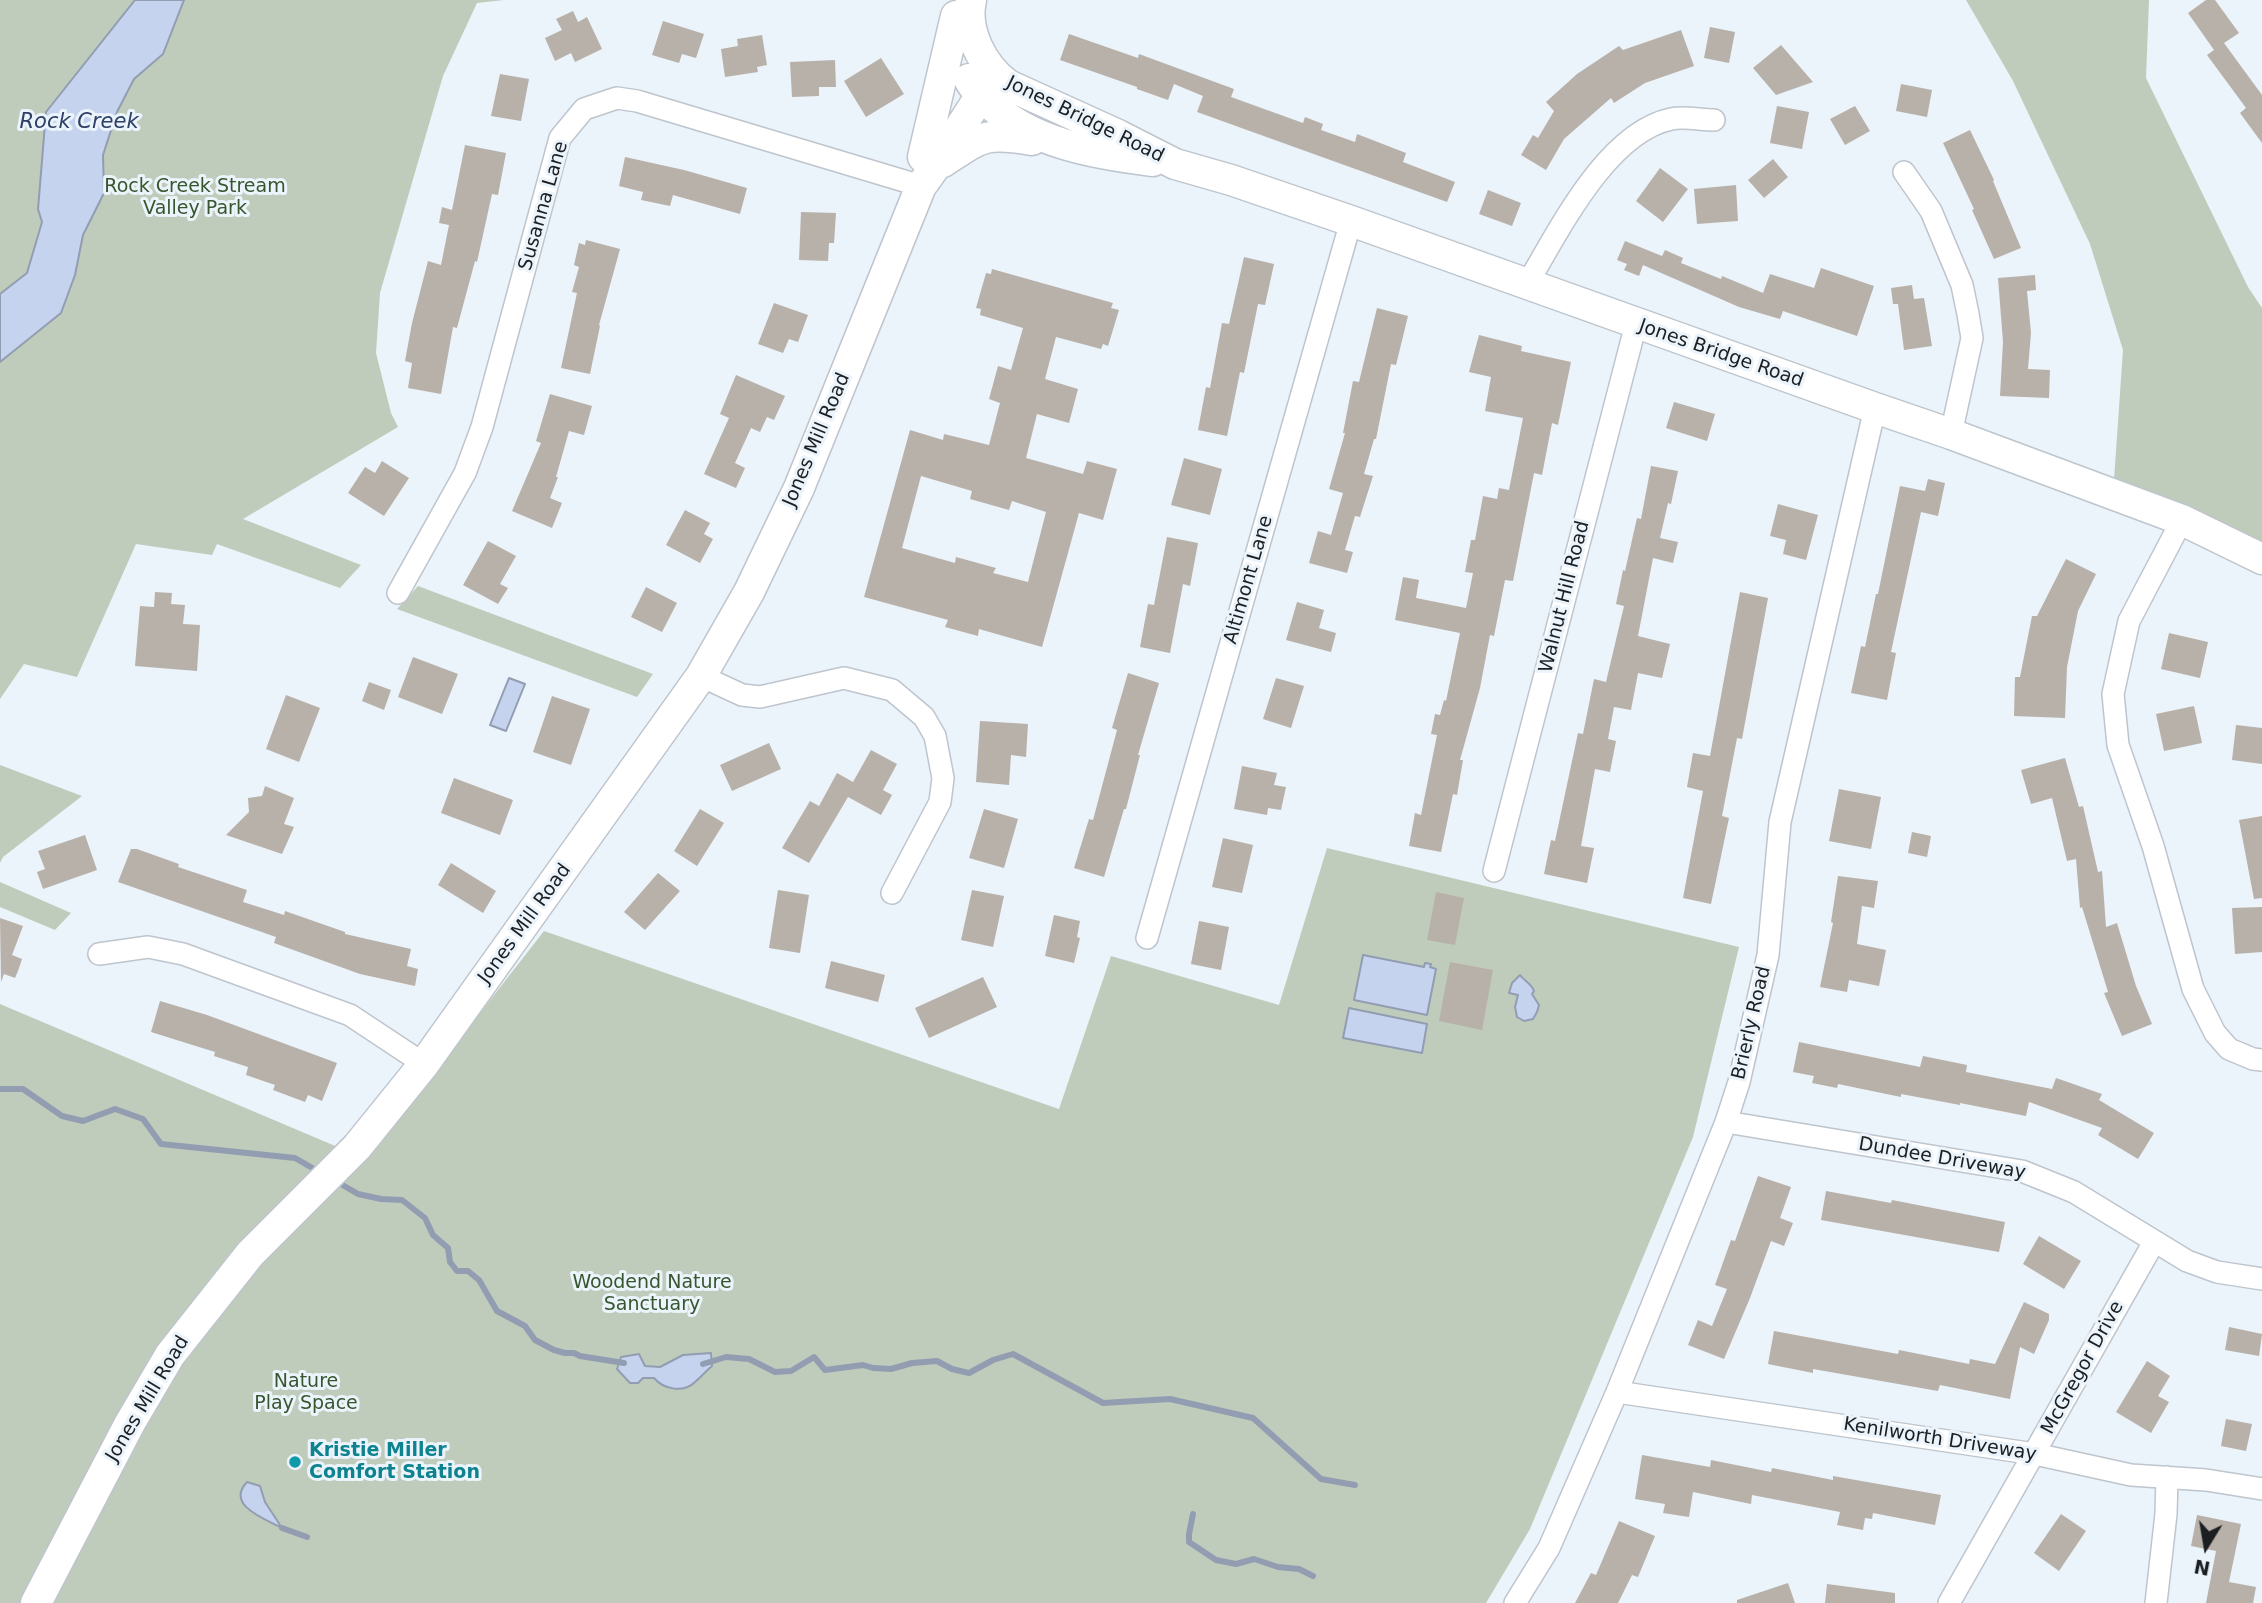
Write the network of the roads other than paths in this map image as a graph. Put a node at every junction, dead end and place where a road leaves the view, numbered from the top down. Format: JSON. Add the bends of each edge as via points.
{"nodes":[{"id":1,"x":962,"y":5,"type":"edge"},
{"id":2,"x":981,"y":86,"type":"junction"},
{"id":3,"x":1714,"y":120,"type":"dead end"},
{"id":4,"x":1071,"y":147,"type":"junction"},
{"id":5,"x":1175,"y":164,"type":"junction"},
{"id":6,"x":927,"y":170,"type":"junction"},
{"id":7,"x":1904,"y":172,"type":"dead end"},
{"id":8,"x":1351,"y":221,"type":"junction"},
{"id":9,"x":1527,"y":284,"type":"junction"},
{"id":10,"x":1636,"y":324,"type":"junction"},
{"id":11,"x":1875,"y":408,"type":"junction"},
{"id":12,"x":1951,"y":433,"type":"junction"},
{"id":13,"x":2182,"y":520,"type":"junction"},
{"id":14,"x":2262,"y":559,"type":"edge"},
{"id":15,"x":398,"y":593,"type":"dead end"},
{"id":16,"x":701,"y":676,"type":"junction"},
{"id":17,"x":1494,"y":871,"type":"dead end"},
{"id":18,"x":892,"y":892,"type":"dead end"},
{"id":19,"x":1147,"y":938,"type":"dead end"},
{"id":20,"x":99,"y":954,"type":"dead end"},
{"id":21,"x":2262,"y":1060,"type":"edge"},
{"id":22,"x":424,"y":1064,"type":"junction"},
{"id":23,"x":1726,"y":1122,"type":"junction"},
{"id":24,"x":2154,"y":1242,"type":"junction"},
{"id":25,"x":2262,"y":1279,"type":"edge"},
{"id":26,"x":1617,"y":1392,"type":"junction"},
{"id":27,"x":2035,"y":1454,"type":"junction"},
{"id":28,"x":2167,"y":1477,"type":"junction"},
{"id":29,"x":2262,"y":1489,"type":"edge"},
{"id":30,"x":36,"y":1603,"type":"edge"},
{"id":31,"x":1516,"y":1603,"type":"edge"},
{"id":32,"x":1949,"y":1603,"type":"edge"},
{"id":33,"x":2156,"y":1603,"type":"edge"}],
"edges":[{"from":1,"to":2,"type":"main road","via":[[960,54]]},
{"from":1,"to":6,"type":"main road"},
{"from":2,"to":4,"type":"main road","name":"Jones Bridge Road","via":[[1005,118]]},
{"from":2,"to":5,"type":"main road","name":"Jones Bridge Road","via":[[1007,85]]},
{"from":2,"to":6,"type":"main road","name":"Jones Mill Road"},
{"from":3,"to":9,"type":"street","via":[[1674,118],[1652,125],[1621,147],[1584,190]]},
{"from":4,"to":5,"type":"main road","name":"Jones Bridge Road"},
{"from":4,"to":6,"type":"main road","via":[[996,135],[979,138]]},
{"from":5,"to":8,"type":"main road","name":"Jones Bridge Road"},
{"from":6,"to":15,"type":"street","name":"Susanna Lane","via":[[637,101],[617,98],[584,109],[560,138],[482,427],[465,473]]},
{"from":6,"to":16,"type":"main road","name":"Jones Mill Road","via":[[799,488],[749,592]]},
{"from":7,"to":12,"type":"street","via":[[1931,211],[1969,314],[1972,338]]},
{"from":8,"to":9,"type":"main road","name":"Jones Bridge Road"},
{"from":8,"to":19,"type":"street","name":"Altimont Lane"},
{"from":9,"to":10,"type":"main road","name":"Jones Bridge Road"},
{"from":10,"to":11,"type":"main road","name":"Jones Bridge Road"},
{"from":10,"to":17,"type":"street","name":"Walnut Hill Road"},
{"from":11,"to":12,"type":"main road","name":"Jones Bridge Road"},
{"from":11,"to":23,"type":"street","name":"Brierly Road","via":[[1780,822],[1769,955]]},
{"from":12,"to":13,"type":"main road","name":"Jones Bridge Road"},
{"from":13,"to":14,"type":"main road","name":"Jones Bridge Road"},
{"from":13,"to":21,"type":"street","via":[[2129,621],[2113,694],[2118,745],[2153,846],[2193,989],[2230,1049]]},
{"from":16,"to":18,"type":"street","via":[[742,695],[760,697],[844,678],[892,690],[924,717],[934,736],[943,778],[940,802]]},
{"from":16,"to":22,"type":"main road","name":"Jones Mill Road"},
{"from":20,"to":22,"type":"street","via":[[148,947],[183,954],[350,1015]]},
{"from":22,"to":30,"type":"main road","name":"Jones Mill Road","via":[[357,1147],[250,1254],[170,1354]]},
{"from":23,"to":24,"type":"street","name":"Dundee Driveway","via":[[2022,1171],[2074,1192]]},
{"from":23,"to":26,"type":"street","name":"Brierly Road"},
{"from":24,"to":25,"type":"street","name":"Dundee Driveway","via":[[2217,1272]]},
{"from":24,"to":27,"type":"street","name":"McGregor Drive"},
{"from":26,"to":27,"type":"street","name":"Kenilworth Driveway"},
{"from":26,"to":31,"type":"street","name":"Brierly Road","via":[[1549,1548]]},
{"from":27,"to":28,"type":"street","name":"Kenilworth Driveway","via":[[2131,1475]]},
{"from":27,"to":32,"type":"street","name":"McGregor Drive"},
{"from":28,"to":29,"type":"street","name":"Kenilworth Driveway"},
{"from":28,"to":33,"type":"street"}]}
